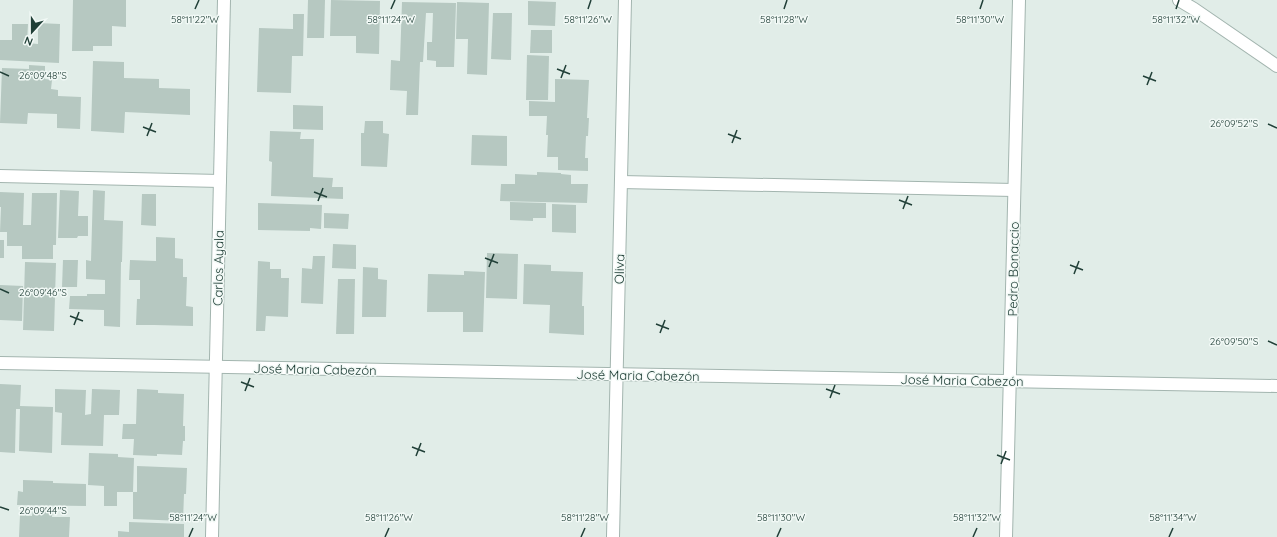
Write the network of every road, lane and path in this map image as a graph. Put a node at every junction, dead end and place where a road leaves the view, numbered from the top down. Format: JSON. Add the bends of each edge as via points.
{"nodes":[{"id":1,"x":224,"y":0,"type":"edge"},
{"id":2,"x":624,"y":0,"type":"edge"},
{"id":3,"x":1019,"y":0,"type":"edge"},
{"id":4,"x":1179,"y":0,"type":"edge"},
{"id":5,"x":1277,"y":66,"type":"edge"},
{"id":6,"x":0,"y":176,"type":"edge"},
{"id":7,"x":220,"y":181,"type":"junction"},
{"id":8,"x":621,"y":182,"type":"junction"},
{"id":9,"x":1014,"y":190,"type":"junction"},
{"id":10,"x":0,"y":363,"type":"edge"},
{"id":11,"x":216,"y":367,"type":"junction"},
{"id":12,"x":617,"y":374,"type":"junction"},
{"id":13,"x":1010,"y":381,"type":"junction"},
{"id":14,"x":1277,"y":386,"type":"edge"},
{"id":15,"x":212,"y":537,"type":"edge"},
{"id":16,"x":613,"y":537,"type":"edge"},
{"id":17,"x":1006,"y":537,"type":"edge"}],
"edges":[{"from":1,"to":7,"type":"street","name":"Carlos Ayala"},
{"from":2,"to":8,"type":"street","name":"Oliva"},
{"from":3,"to":9,"type":"street","name":"Pedro Bonaccio"},
{"from":4,"to":5,"type":"street"},
{"from":6,"to":7,"type":"street"},
{"from":7,"to":11,"type":"street","name":"Carlos Ayala"},
{"from":8,"to":9,"type":"street"},
{"from":8,"to":12,"type":"street","name":"Oliva"},
{"from":9,"to":13,"type":"street","name":"Pedro Bonaccio"},
{"from":10,"to":11,"type":"street","name":"José Maria Cabezón"},
{"from":11,"to":12,"type":"street","name":"José Maria Cabezón"},
{"from":11,"to":15,"type":"street","name":"Carlos Ayala"},
{"from":12,"to":13,"type":"street","name":"José Maria Cabezón"},
{"from":12,"to":16,"type":"street","name":"Oliva"},
{"from":13,"to":14,"type":"street","name":"José Maria Cabezón"},
{"from":13,"to":17,"type":"street","name":"Pedro Bonaccio"}]}
